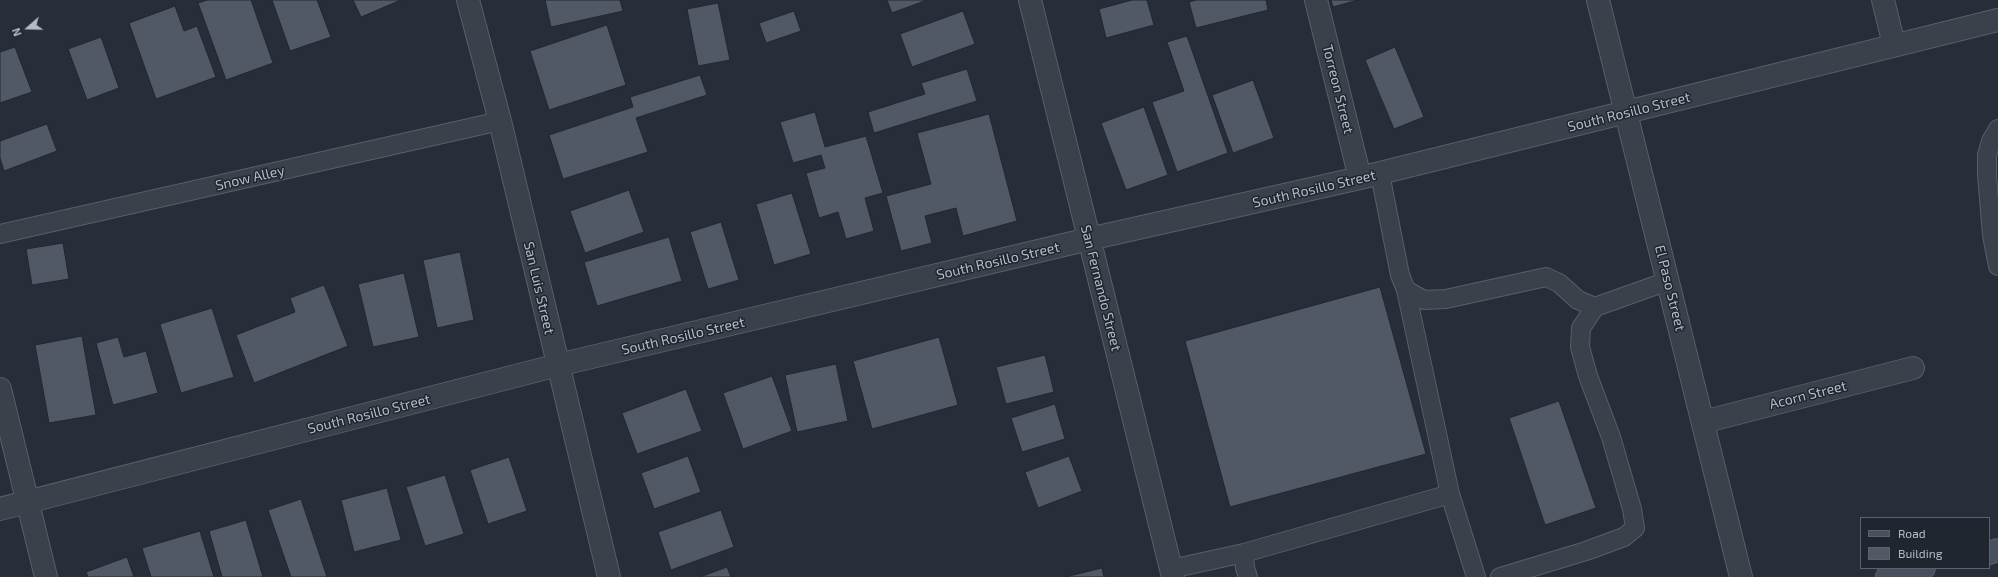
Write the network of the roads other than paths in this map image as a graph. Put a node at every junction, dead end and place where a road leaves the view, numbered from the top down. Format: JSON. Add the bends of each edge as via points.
{"nodes":[{"id":1,"x":468,"y":0,"type":"edge"},
{"id":2,"x":1030,"y":0,"type":"edge"},
{"id":3,"x":1316,"y":0,"type":"edge"},
{"id":4,"x":1598,"y":0,"type":"edge"},
{"id":5,"x":1883,"y":0,"type":"edge"},
{"id":6,"x":1998,"y":20,"type":"edge"},
{"id":7,"x":1894,"y":45,"type":"junction"},
{"id":8,"x":1626,"y":113,"type":"junction"},
{"id":9,"x":500,"y":121,"type":"junction"},
{"id":10,"x":1998,"y":129,"type":"edge"},
{"id":11,"x":1370,"y":176,"type":"junction"},
{"id":12,"x":1994,"y":200,"type":"edge"},
{"id":13,"x":0,"y":234,"type":"edge"},
{"id":14,"x":1089,"y":239,"type":"junction"},
{"id":15,"x":1998,"y":266,"type":"edge"},
{"id":16,"x":1668,"y":281,"type":"junction"},
{"id":17,"x":1406,"y":290,"type":"junction"},
{"id":18,"x":1595,"y":308,"type":"junction"},
{"id":19,"x":558,"y":365,"type":"junction"},
{"id":20,"x":1913,"y":368,"type":"dead end"},
{"id":21,"x":0,"y":390,"type":"edge"},
{"id":22,"x":1703,"y":422,"type":"junction"},
{"id":23,"x":1450,"y":494,"type":"junction"},
{"id":24,"x":27,"y":502,"type":"junction"},
{"id":25,"x":0,"y":509,"type":"edge"},
{"id":26,"x":1244,"y":552,"type":"junction"},
{"id":27,"x":1920,"y":569,"type":"edge"},
{"id":28,"x":1172,"y":573,"type":"edge"},
{"id":29,"x":46,"y":577,"type":"edge"},
{"id":30,"x":609,"y":577,"type":"edge"},
{"id":31,"x":1248,"y":577,"type":"edge"},
{"id":32,"x":1476,"y":577,"type":"edge"},
{"id":33,"x":1500,"y":577,"type":"edge"},
{"id":34,"x":1741,"y":577,"type":"edge"},
{"id":35,"x":1887,"y":577,"type":"edge"}],
"edges":[{"from":1,"to":9,"type":"street","name":"San Luis Street"},
{"from":2,"to":14,"type":"street","name":"San Fernando Street"},
{"from":3,"to":11,"type":"street","name":"Torreon Street"},
{"from":4,"to":8,"type":"street","name":"El Paso Street"},
{"from":5,"to":7,"type":"street"},
{"from":6,"to":7,"type":"street","name":"South Rosillo Street"},
{"from":7,"to":8,"type":"street","name":"South Rosillo Street"},
{"from":8,"to":11,"type":"street","name":"South Rosillo Street"},
{"from":8,"to":16,"type":"street","name":"El Paso Street"},
{"from":9,"to":13,"type":"lane","name":"Snow Alley"},
{"from":9,"to":19,"type":"street","name":"San Luis Street"},
{"from":10,"to":12,"type":"lane","via":[[1987,155]]},
{"from":11,"to":14,"type":"street","name":"South Rosillo Street"},
{"from":11,"to":17,"type":"lane"},
{"from":12,"to":15,"type":"lane"},
{"from":14,"to":19,"type":"street","name":"South Rosillo Street"},
{"from":14,"to":28,"type":"street","name":"San Fernando Street"},
{"from":16,"to":18,"type":"lane"},
{"from":16,"to":22,"type":"street","name":"El Paso Street"},
{"from":17,"to":18,"type":"lane","via":[[1424,300],[1446,299],[1546,277],[1559,283],[1578,300]]},
{"from":17,"to":23,"type":"lane"},
{"from":18,"to":33,"type":"lane","via":[[1582,328],[1580,347],[1611,437],[1635,528],[1624,537],[1586,551]]},
{"from":19,"to":24,"type":"street","name":"South Rosillo Street"},
{"from":19,"to":30,"type":"street","name":"San Luis Street"},
{"from":20,"to":22,"type":"street","name":"Acorn Street"},
{"from":21,"to":24,"type":"street"},
{"from":22,"to":34,"type":"street","name":"El Paso Street"},
{"from":23,"to":26,"type":"lane"},
{"from":23,"to":32,"type":"lane"},
{"from":24,"to":25,"type":"street","name":"South Rosillo Street"},
{"from":24,"to":29,"type":"street"},
{"from":26,"to":28,"type":"lane"},
{"from":26,"to":31,"type":"lane"},
{"from":27,"to":35,"type":"main road"}]}
